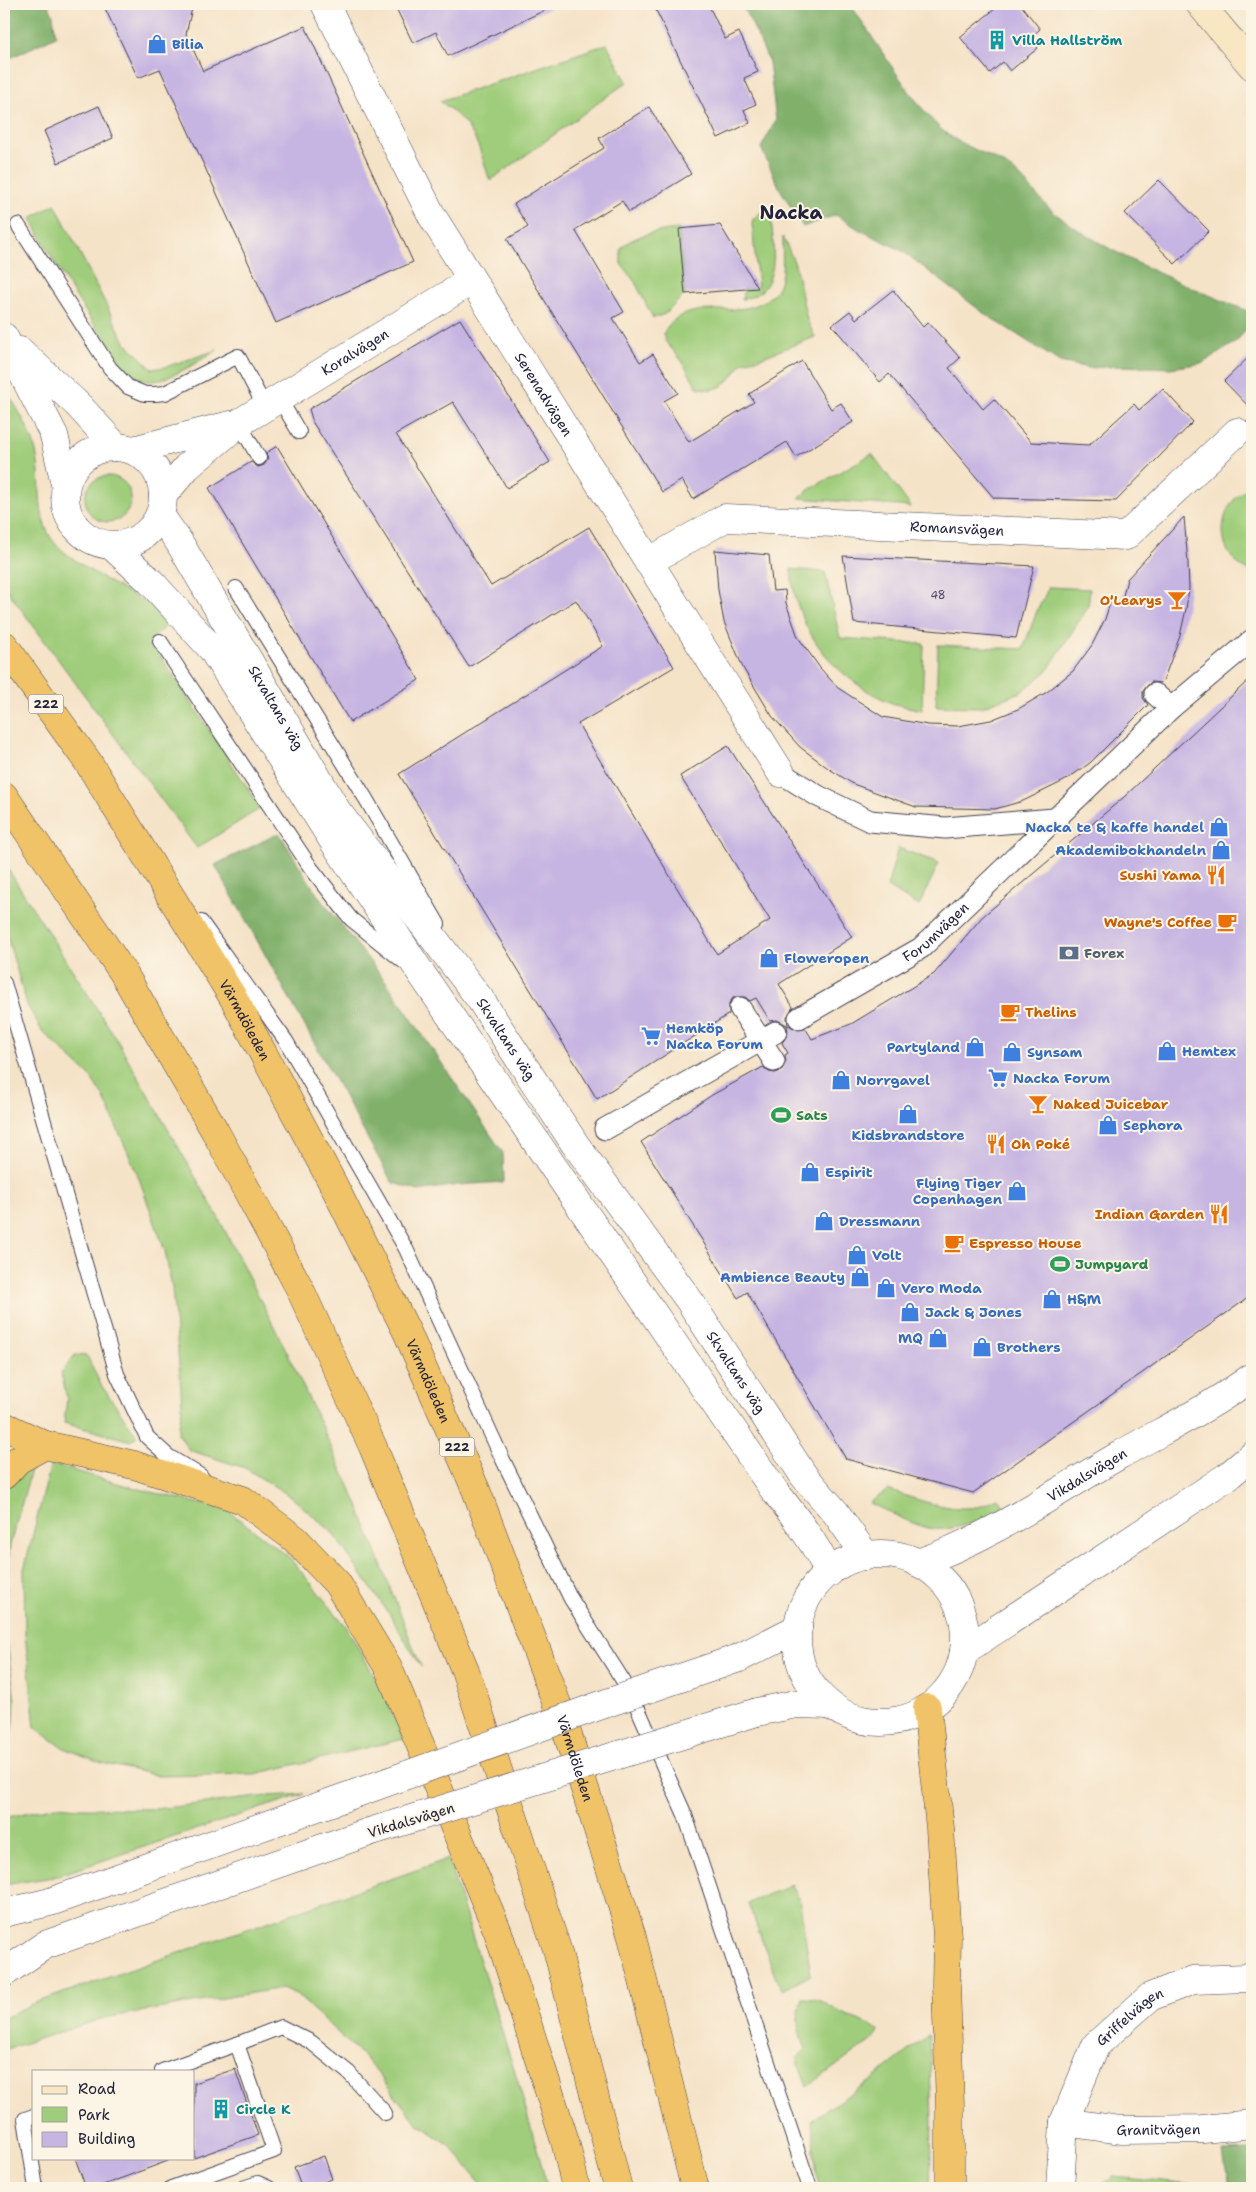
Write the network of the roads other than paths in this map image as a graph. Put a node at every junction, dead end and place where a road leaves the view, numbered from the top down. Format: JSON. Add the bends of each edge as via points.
{"nodes":[{"id":1,"x":325,"y":4,"type":"edge"},
{"id":2,"x":1200,"y":4,"type":"edge"},
{"id":3,"x":1252,"y":66,"type":"edge"},
{"id":4,"x":18,"y":225,"type":"dead end"},
{"id":5,"x":471,"y":281,"type":"junction"},
{"id":6,"x":4,"y":337,"type":"edge"},
{"id":7,"x":272,"y":403,"type":"junction"},
{"id":8,"x":239,"y":423,"type":"junction"},
{"id":9,"x":298,"y":432,"type":"dead end"},
{"id":10,"x":1237,"y":432,"type":"dead end"},
{"id":11,"x":124,"y":449,"type":"junction"},
{"id":12,"x":258,"y":458,"type":"dead end"},
{"id":13,"x":66,"y":484,"type":"junction"},
{"id":14,"x":161,"y":505,"type":"junction"},
{"id":15,"x":112,"y":546,"type":"junction"},
{"id":16,"x":648,"y":562,"type":"junction"},
{"id":17,"x":236,"y":588,"type":"dead end"},
{"id":18,"x":1252,"y":640,"type":"edge"},
{"id":19,"x":160,"y":641,"type":"dead end"},
{"id":20,"x":4,"y":645,"type":"edge"},
{"id":21,"x":1155,"y":694,"type":"dead end"},
{"id":22,"x":1171,"y":708,"type":"junction"},
{"id":23,"x":88,"y":762,"type":"junction"},
{"id":24,"x":781,"y":772,"type":"joint"},
{"id":25,"x":4,"y":796,"type":"edge"},
{"id":26,"x":1054,"y":819,"type":"junction"},
{"id":27,"x":423,"y":976,"type":"junction"},
{"id":28,"x":4,"y":983,"type":"edge"},
{"id":29,"x":480,"y":999,"type":"junction"},
{"id":30,"x":740,"y":1008,"type":"dead end"},
{"id":31,"x":799,"y":1018,"type":"dead end"},
{"id":32,"x":769,"y":1036,"type":"junction"},
{"id":33,"x":774,"y":1061,"type":"dead end"},
{"id":34,"x":605,"y":1129,"type":"dead end"},
{"id":35,"x":1252,"y":1377,"type":"edge"},
{"id":36,"x":4,"y":1426,"type":"edge"},
{"id":37,"x":45,"y":1444,"type":"junction"},
{"id":38,"x":1252,"y":1456,"type":"edge"},
{"id":39,"x":4,"y":1475,"type":"edge"},
{"id":40,"x":243,"y":1500,"type":"junction"},
{"id":41,"x":866,"y":1556,"type":"junction"},
{"id":42,"x":918,"y":1563,"type":"junction"},
{"id":43,"x":829,"y":1573,"type":"junction"},
{"id":44,"x":798,"y":1628,"type":"junction"},
{"id":45,"x":964,"y":1651,"type":"junction"},
{"id":46,"x":830,"y":1705,"type":"junction"},
{"id":47,"x":928,"y":1708,"type":"junction"},
{"id":48,"x":4,"y":1913,"type":"edge"},
{"id":49,"x":4,"y":1973,"type":"edge"},
{"id":50,"x":1252,"y":1975,"type":"edge"},
{"id":51,"x":237,"y":2044,"type":"junction"},
{"id":52,"x":165,"y":2070,"type":"edge"},
{"id":53,"x":384,"y":2113,"type":"dead end"},
{"id":54,"x":32,"y":2117,"type":"edge"},
{"id":55,"x":1064,"y":2122,"type":"junction"},
{"id":56,"x":1252,"y":2124,"type":"edge"},
{"id":57,"x":802,"y":2160,"type":"junction"},
{"id":58,"x":36,"y":2188,"type":"edge"},
{"id":59,"x":171,"y":2188,"type":"edge"},
{"id":60,"x":244,"y":2188,"type":"edge"},
{"id":61,"x":269,"y":2188,"type":"edge"},
{"id":62,"x":576,"y":2188,"type":"edge"},
{"id":63,"x":618,"y":2188,"type":"edge"},
{"id":64,"x":695,"y":2188,"type":"edge"},
{"id":65,"x":800,"y":2188,"type":"edge"},
{"id":66,"x":810,"y":2188,"type":"edge"},
{"id":67,"x":950,"y":2188,"type":"edge"},
{"id":68,"x":1060,"y":2188,"type":"edge"}],
"edges":[{"from":1,"to":5,"type":"street","name":"Serenadvägen","via":[[432,216]]},
{"from":2,"to":3,"type":"main road"},
{"from":4,"to":7,"type":"lane","via":[[110,368],[128,387],[145,394],[165,393],[238,356]]},
{"from":5,"to":7,"type":"street","name":"Koralvägen"},
{"from":5,"to":16,"type":"street","name":"Serenadvägen"},
{"from":6,"to":11,"type":"street"},
{"from":6,"to":13,"type":"street","via":[[54,435]]},
{"from":7,"to":8,"type":"street","name":"Koralvägen"},
{"from":7,"to":9,"type":"lane"},
{"from":8,"to":11,"type":"street","name":"Koralvägen"},
{"from":8,"to":12,"type":"lane"},
{"from":8,"to":14,"type":"street","name":"Koralvägen","via":[[187,467]]},
{"from":10,"to":16,"type":"street","name":"Romansvägen","via":[[1126,536],[725,518]]},
{"from":11,"to":13,"type":"street","via":[[94,450],[76,464]]},
{"from":11,"to":14,"type":"street","via":[[147,459],[157,472],[162,486]]},
{"from":13,"to":15,"type":"street","via":[[64,502],[80,533]]},
{"from":14,"to":15,"type":"street","via":[[152,528],[141,538]]},
{"from":14,"to":29,"type":"street","name":"Skvaltans väg","via":[[179,542],[337,811]]},
{"from":15,"to":27,"type":"street","name":"Skvaltans väg","via":[[150,581],[212,650]]},
{"from":16,"to":24,"type":"street","name":"Serenadvägen"},
{"from":17,"to":29,"type":"lane","via":[[366,799]]},
{"from":18,"to":22,"type":"street","name":"Forumvägen"},
{"from":19,"to":27,"type":"lane","via":[[311,868],[351,919]]},
{"from":20,"to":23,"type":"highway","name":"Värmdöleden","number":"222"},
{"from":21,"to":22,"type":"street"},
{"from":22,"to":26,"type":"street","name":"Forumvägen"},
{"from":23,"to":57,"type":"lane","via":[[286,1041],[406,1249],[567,1590],[631,1693],[685,1815]]},
{"from":23,"to":64,"type":"highway","name":"Värmdöleden","number":"222","via":[[234,1000],[332,1182],[407,1332],[476,1490],[563,1720],[632,1937]]},
{"from":24,"to":26,"type":"street","via":[[818,796],[870,821],[945,828]]},
{"from":25,"to":63,"type":"highway","via":[[124,974],[214,1130],[299,1287],[373,1447],[465,1670],[557,1949]]},
{"from":26,"to":31,"type":"street","name":"Forumvägen","via":[[976,910],[921,948]]},
{"from":27,"to":43,"type":"street","name":"Skvaltans väg","via":[[774,1490],[820,1552]]},
{"from":28,"to":40,"type":"lane","via":[[117,1374],[147,1437],[168,1456]]},
{"from":29,"to":41,"type":"street","name":"Skvaltans väg","via":[[575,1144],[689,1300],[804,1476],[836,1513]]},
{"from":30,"to":32,"type":"street"},
{"from":32,"to":33,"type":"street"},
{"from":32,"to":34,"type":"street"},
{"from":35,"to":42,"type":"street","name":"Vikdalsvägen","via":[[1225,1397],[1166,1428],[1016,1518],[952,1552]]},
{"from":36,"to":37,"type":"highway"},
{"from":37,"to":39,"type":"highway","via":[[18,1460]]},
{"from":37,"to":40,"type":"highway","via":[[134,1465]]},
{"from":38,"to":45,"type":"street","via":[[1228,1476]]},
{"from":40,"to":62,"type":"highway","via":[[295,1539],[337,1583],[388,1667],[498,1932],[565,2141]]},
{"from":41,"to":42,"type":"street","via":[[884,1554]]},
{"from":41,"to":43,"type":"street","via":[[853,1559]]},
{"from":42,"to":45,"type":"street","via":[[933,1573],[955,1600],[964,1633]]},
{"from":43,"to":44,"type":"street","via":[[808,1597]]},
{"from":44,"to":46,"type":"street","via":[[800,1662],[817,1693]]},
{"from":44,"to":48,"type":"street","bridge":true,"via":[[739,1658],[50,1902]]},
{"from":45,"to":47,"type":"street","via":[[952,1683]]},
{"from":46,"to":47,"type":"street","via":[[861,1720],[878,1722],[904,1719]]},
{"from":46,"to":49,"type":"street","name":"Vikdalsvägen","bridge":true,"via":[[796,1704],[758,1712],[369,1832],[45,1945]]},
{"from":47,"to":67,"type":"highway","via":[[947,1938]]},
{"from":50,"to":55,"type":"street","name":"Griffelvägen","via":[[1247,1978],[1193,1980],[1150,1997],[1096,2045]]},
{"from":51,"to":52,"type":"lane"},
{"from":51,"to":53,"type":"lane","via":[[281,2027],[311,2042],[341,2067]]},
{"from":51,"to":59,"type":"lane","via":[[274,2151]]},
{"from":54,"to":58,"type":"lane","via":[[25,2119]]},
{"from":55,"to":56,"type":"street","name":"Granitvägen","via":[[1121,2130],[1203,2129]]},
{"from":55,"to":68,"type":"street","name":"Griffelvägen"},
{"from":57,"to":65,"type":"lane"},
{"from":57,"to":66,"type":"lane"},
{"from":60,"to":61,"type":"lane","via":[[258,2183]]}]}
